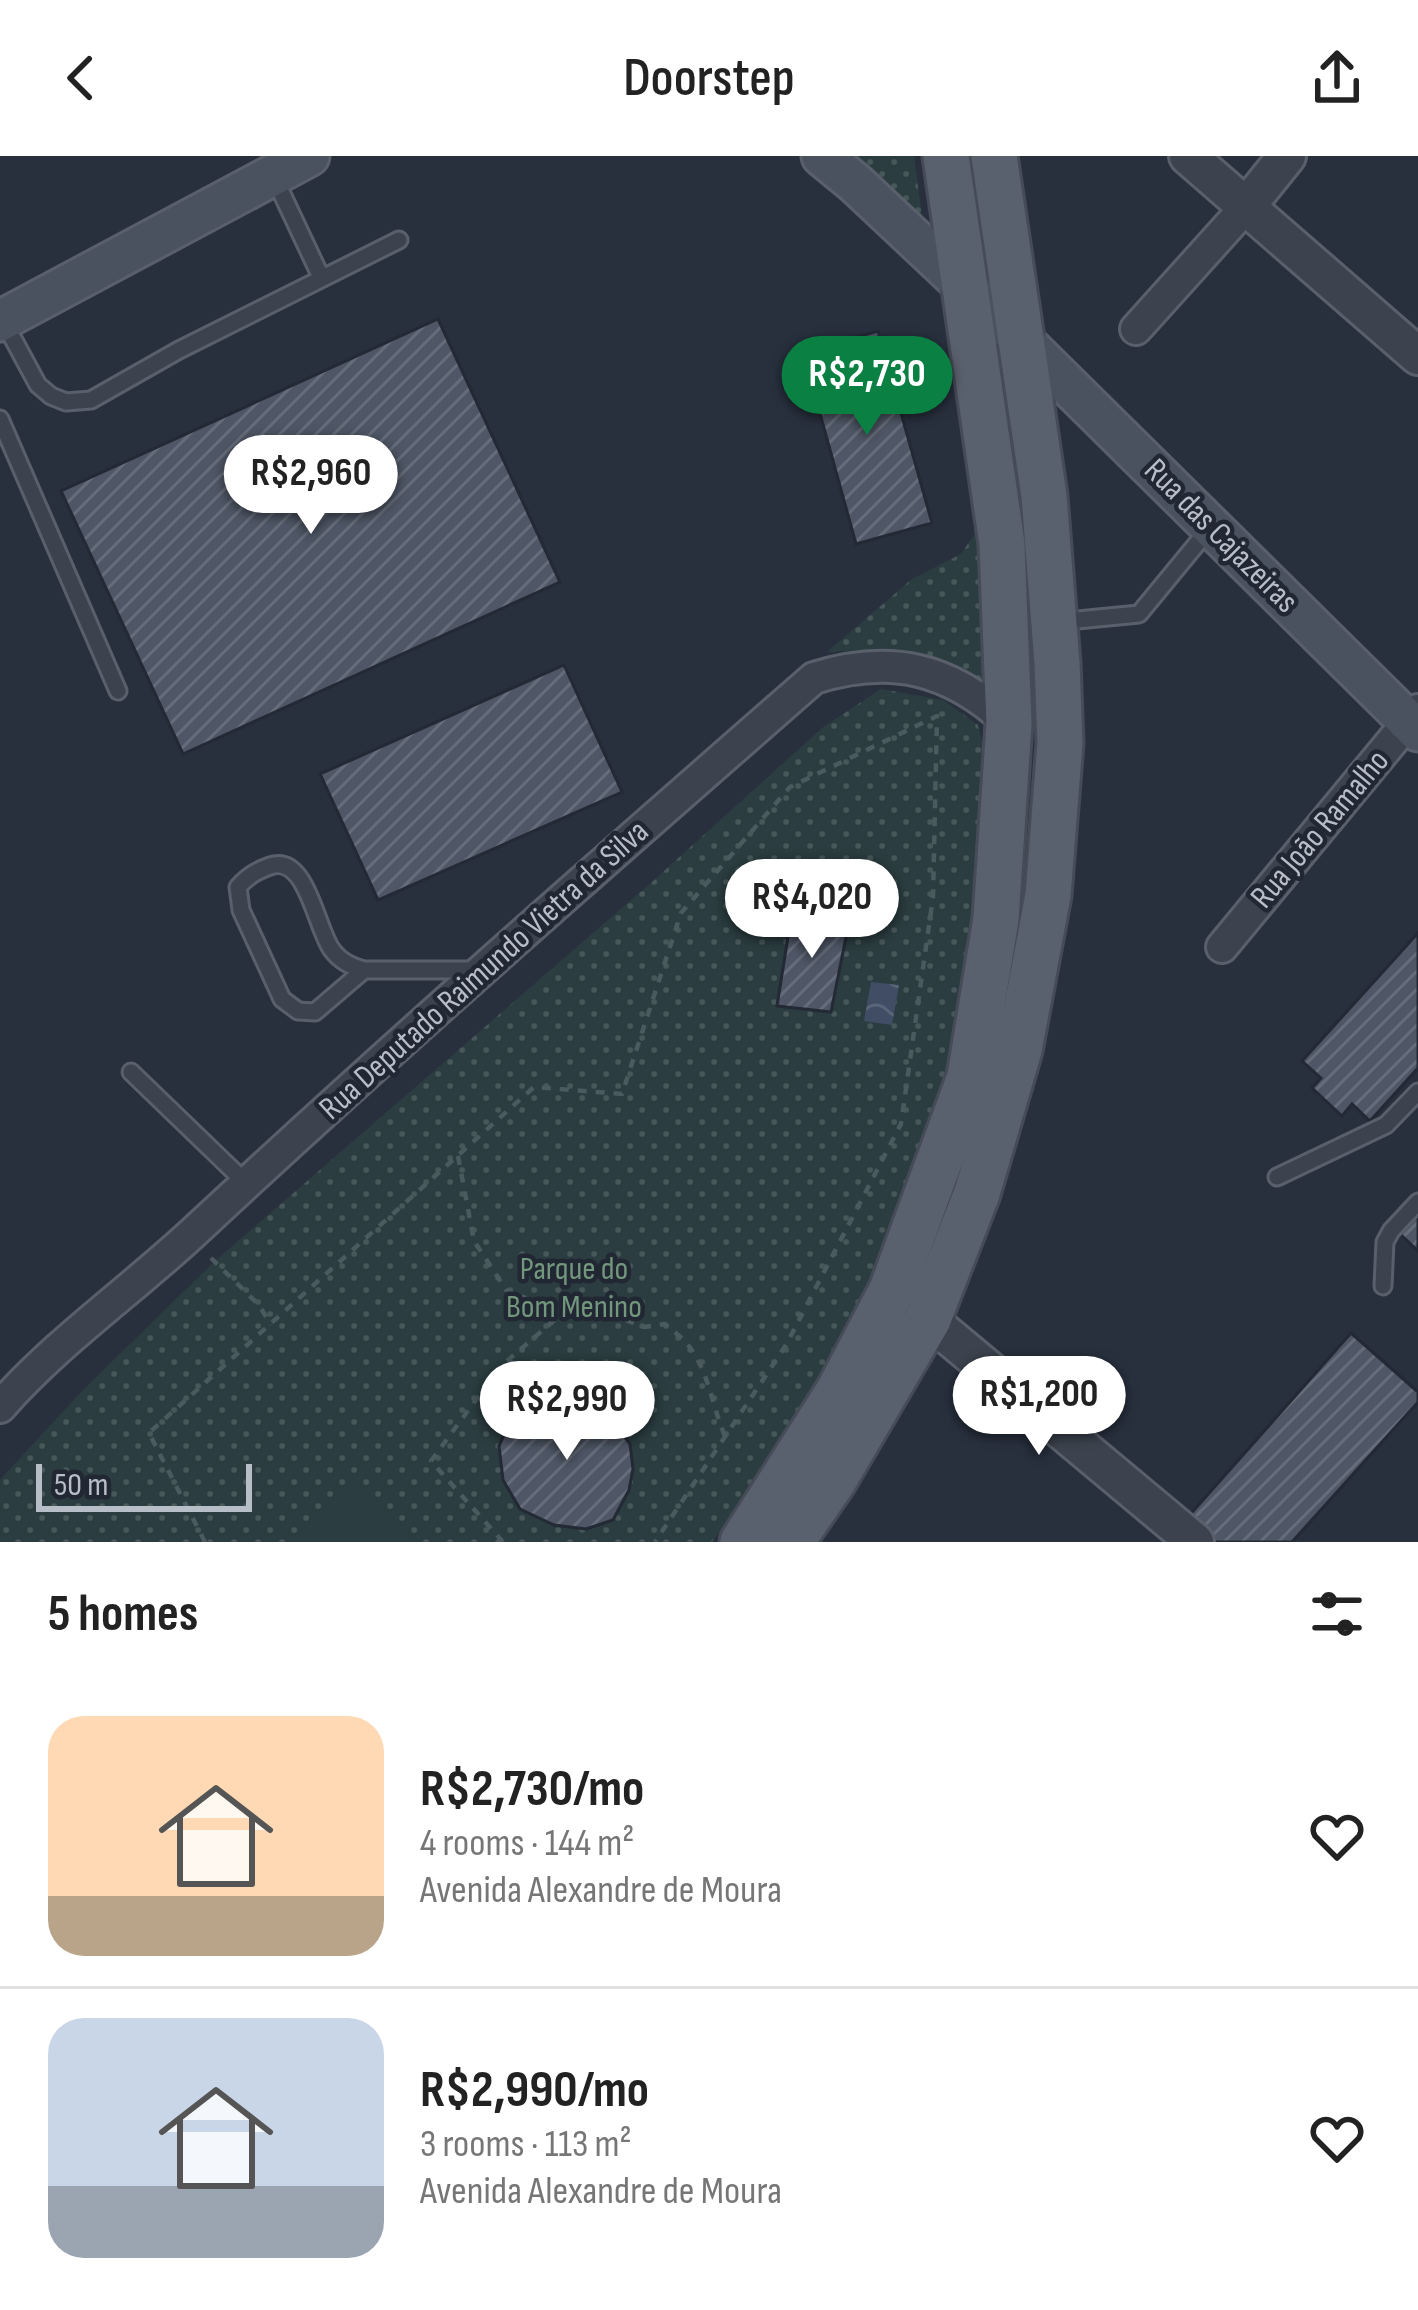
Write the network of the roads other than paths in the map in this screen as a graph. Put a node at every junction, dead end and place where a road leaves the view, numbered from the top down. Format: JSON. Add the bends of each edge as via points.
{"nodes":[{"id":1,"x":308,"y":156,"type":"edge"},
{"id":2,"x":822,"y":156,"type":"edge"},
{"id":3,"x":946,"y":156,"type":"edge"},
{"id":4,"x":994,"y":156,"type":"edge"},
{"id":5,"x":1188,"y":156,"type":"edge"},
{"id":6,"x":1287,"y":156,"type":"edge"},
{"id":7,"x":273,"y":175,"type":"junction"},
{"id":8,"x":1246,"y":207,"type":"junction"},
{"id":9,"x":400,"y":240,"type":"dead end"},
{"id":10,"x":321,"y":278,"type":"junction"},
{"id":11,"x":966,"y":287,"type":"junction"},
{"id":12,"x":2,"y":320,"type":"edge"},
{"id":13,"x":1136,"y":329,"type":"dead end"},
{"id":14,"x":1023,"y":341,"type":"junction"},
{"id":15,"x":1418,"y":356,"type":"edge"},
{"id":16,"x":980,"y":392,"type":"junction"},
{"id":17,"x":0,"y":419,"type":"edge"},
{"id":18,"x":1211,"y":526,"type":"junction"},
{"id":19,"x":1054,"y":622,"type":"junction"},
{"id":20,"x":118,"y":691,"type":"dead end"},
{"id":21,"x":1415,"y":721,"type":"edge"},
{"id":22,"x":1010,"y":723,"type":"junction"},
{"id":23,"x":1222,"y":947,"type":"dead end"},
{"id":24,"x":364,"y":970,"type":"junction"},
{"id":25,"x":481,"y":970,"type":"junction"},
{"id":26,"x":131,"y":1072,"type":"dead end"},
{"id":27,"x":970,"y":1077,"type":"junction"},
{"id":28,"x":1418,"y":1092,"type":"edge"},
{"id":29,"x":1277,"y":1178,"type":"dead end"},
{"id":30,"x":246,"y":1183,"type":"junction"},
{"id":31,"x":1418,"y":1202,"type":"edge"},
{"id":32,"x":1382,"y":1286,"type":"dead end"},
{"id":33,"x":928,"y":1319,"type":"junction"},
{"id":34,"x":839,"y":1391,"type":"junction"},
{"id":35,"x":0,"y":1407,"type":"edge"},
{"id":36,"x":859,"y":1438,"type":"junction"},
{"id":37,"x":743,"y":1542,"type":"edge"},
{"id":38,"x":791,"y":1542,"type":"edge"},
{"id":39,"x":1195,"y":1542,"type":"edge"}],
"edges":[{"from":1,"to":7,"type":"main road"},
{"from":2,"to":11,"type":"main road","name":"Rua das Cajazeiras"},
{"from":3,"to":11,"type":"main road"},
{"from":4,"to":14,"type":"main road"},
{"from":5,"to":8,"type":"street"},
{"from":6,"to":8,"type":"street"},
{"from":7,"to":10,"type":"lane"},
{"from":7,"to":12,"type":"main road"},
{"from":8,"to":13,"type":"street"},
{"from":8,"to":15,"type":"street"},
{"from":9,"to":10,"type":"lane"},
{"from":10,"to":12,"type":"lane","via":[[91,400],[66,402],[38,385]]},
{"from":11,"to":14,"type":"main road","name":"Rua das Cajazeiras"},
{"from":11,"to":16,"type":"main road"},
{"from":14,"to":16,"type":"main road","via":[[990,365]]},
{"from":14,"to":18,"type":"main road","name":"Rua das Cajazeiras"},
{"from":14,"to":19,"type":"main road"},
{"from":16,"to":22,"type":"main road","via":[[1002,544]]},
{"from":17,"to":20,"type":"lane"},
{"from":18,"to":19,"type":"lane","via":[[1139,614]]},
{"from":18,"to":21,"type":"main road","name":"Rua das Cajazeiras"},
{"from":19,"to":33,"type":"main road","via":[[1060,743],[1048,895],[1013,1071]]},
{"from":21,"to":23,"type":"street","name":"Rua João Ramalho"},
{"from":22,"to":25,"type":"street","name":"Rua Deputado Raimundo Vietra da Silva","via":[[957,685],[885,664],[814,679]]},
{"from":22,"to":27,"type":"main road","via":[[996,919]]},
{"from":24,"to":24,"type":"lane","via":[[329,946],[291,867],[278,863],[238,887],[282,999],[298,1011],[315,1012]]},
{"from":24,"to":25,"type":"lane"},
{"from":25,"to":30,"type":"street","name":"Rua Deputado Raimundo Vietra da Silva"},
{"from":26,"to":30,"type":"lane"},
{"from":27,"to":33,"type":"main road","via":[[961,1146],[908,1289],[912,1306]]},
{"from":27,"to":34,"type":"main road","via":[[892,1290]]},
{"from":28,"to":29,"type":"lane","via":[[1386,1125]]},
{"from":30,"to":35,"type":"street","name":"Rua Deputado Raimundo Vietra da Silva"},
{"from":31,"to":32,"type":"lane","via":[[1385,1243]]},
{"from":33,"to":36,"type":"main road"},
{"from":33,"to":39,"type":"street"},
{"from":34,"to":36,"type":"main road","via":[[856,1402]]},
{"from":34,"to":37,"type":"main road"},
{"from":36,"to":38,"type":"main road"}]}
